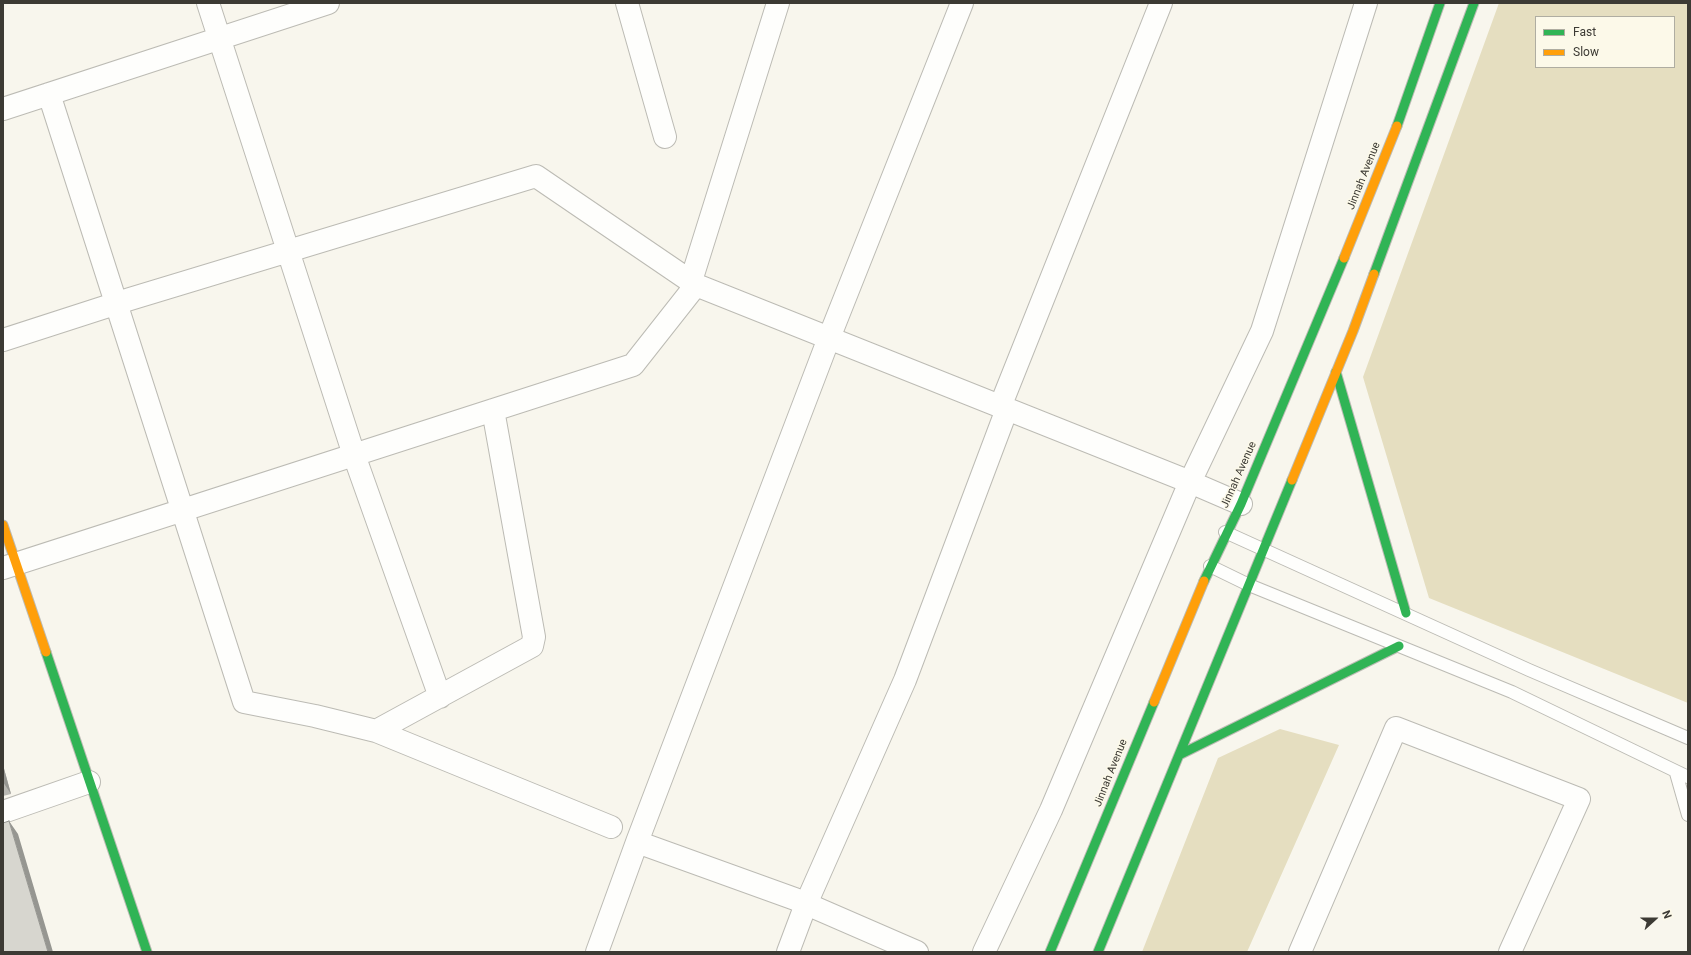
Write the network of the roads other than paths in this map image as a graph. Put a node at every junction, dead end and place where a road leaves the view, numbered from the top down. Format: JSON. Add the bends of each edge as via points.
{"nodes":[{"id":1,"x":208,"y":3,"type":"edge"},
{"id":2,"x":328,"y":3,"type":"edge"},
{"id":3,"x":628,"y":3,"type":"edge"},
{"id":4,"x":778,"y":3,"type":"edge"},
{"id":5,"x":962,"y":3,"type":"edge"},
{"id":6,"x":1161,"y":3,"type":"edge"},
{"id":7,"x":1366,"y":3,"type":"edge"},
{"id":8,"x":1440,"y":3,"type":"edge"},
{"id":9,"x":1474,"y":3,"type":"edge"},
{"id":10,"x":220,"y":38,"type":"junction"},
{"id":11,"x":49,"y":94,"type":"junction"},
{"id":12,"x":3,"y":109,"type":"edge"},
{"id":13,"x":665,"y":137,"type":"dead end"},
{"id":14,"x":289,"y":251,"type":"junction"},
{"id":15,"x":694,"y":283,"type":"junction"},
{"id":16,"x":117,"y":304,"type":"junction"},
{"id":17,"x":828,"y":338,"type":"junction"},
{"id":18,"x":3,"y":340,"type":"edge"},
{"id":19,"x":1336,"y":372,"type":"junction"},
{"id":20,"x":1004,"y":408,"type":"junction"},
{"id":21,"x":493,"y":410,"type":"junction"},
{"id":22,"x":354,"y":455,"type":"junction"},
{"id":23,"x":1190,"y":482,"type":"junction"},
{"id":24,"x":1240,"y":504,"type":"junction"},
{"id":25,"x":182,"y":510,"type":"junction"},
{"id":26,"x":3,"y":525,"type":"edge"},
{"id":27,"x":1226,"y":532,"type":"junction"},
{"id":28,"x":1263,"y":549,"type":"junction"},
{"id":29,"x":9,"y":566,"type":"edge"},
{"id":30,"x":1210,"y":566,"type":"junction"},
{"id":31,"x":1249,"y":585,"type":"junction"},
{"id":32,"x":1406,"y":613,"type":"junction"},
{"id":33,"x":1399,"y":646,"type":"junction"},
{"id":34,"x":440,"y":697,"type":"junction"},
{"id":35,"x":376,"y":731,"type":"junction"},
{"id":36,"x":1688,"y":738,"type":"edge"},
{"id":37,"x":1179,"y":755,"type":"junction"},
{"id":38,"x":1676,"y":773,"type":"junction"},
{"id":39,"x":1688,"y":777,"type":"edge"},
{"id":40,"x":89,"y":782,"type":"junction"},
{"id":41,"x":3,"y":812,"type":"edge"},
{"id":42,"x":1688,"y":815,"type":"edge"},
{"id":43,"x":611,"y":827,"type":"dead end"},
{"id":44,"x":637,"y":842,"type":"junction"},
{"id":45,"x":806,"y":904,"type":"junction"},
{"id":46,"x":147,"y":952,"type":"edge"},
{"id":47,"x":597,"y":952,"type":"edge"},
{"id":48,"x":788,"y":952,"type":"edge"},
{"id":49,"x":916,"y":952,"type":"edge"},
{"id":50,"x":984,"y":952,"type":"edge"},
{"id":51,"x":1050,"y":952,"type":"edge"},
{"id":52,"x":1098,"y":952,"type":"edge"},
{"id":53,"x":1300,"y":952,"type":"edge"},
{"id":54,"x":1510,"y":952,"type":"edge"}],
"edges":[{"from":1,"to":10,"type":"street"},
{"from":2,"to":10,"type":"street"},
{"from":3,"to":13,"type":"street"},
{"from":4,"to":15,"type":"street"},
{"from":5,"to":17,"type":"street"},
{"from":6,"to":20,"type":"street"},
{"from":7,"to":23,"type":"street","via":[[1262,331]]},
{"from":8,"to":24,"type":"main road","name":"Jinnah Avenue","via":[[1388,152]]},
{"from":9,"to":19,"type":"main road"},
{"from":10,"to":11,"type":"street"},
{"from":10,"to":14,"type":"street"},
{"from":11,"to":12,"type":"street"},
{"from":11,"to":16,"type":"street"},
{"from":14,"to":15,"type":"street","via":[[536,176]]},
{"from":14,"to":16,"type":"street"},
{"from":14,"to":22,"type":"street"},
{"from":15,"to":17,"type":"street"},
{"from":15,"to":21,"type":"street","via":[[633,364]]},
{"from":16,"to":18,"type":"street"},
{"from":16,"to":25,"type":"street"},
{"from":17,"to":20,"type":"street"},
{"from":17,"to":44,"type":"street"},
{"from":19,"to":28,"type":"main road"},
{"from":19,"to":32,"type":"main road"},
{"from":20,"to":23,"type":"street"},
{"from":20,"to":45,"type":"street","via":[[905,680]]},
{"from":21,"to":22,"type":"street"},
{"from":21,"to":34,"type":"street","via":[[534,637],[532,646]]},
{"from":22,"to":25,"type":"street"},
{"from":22,"to":34,"type":"street"},
{"from":23,"to":24,"type":"street"},
{"from":23,"to":50,"type":"street","via":[[1051,810]]},
{"from":24,"to":27,"type":"main road","name":"Jinnah Avenue"},
{"from":25,"to":29,"type":"street"},
{"from":25,"to":35,"type":"street","via":[[244,702]]},
{"from":26,"to":29,"type":"main road"},
{"from":27,"to":28,"type":"lane"},
{"from":27,"to":30,"type":"main road","name":"Jinnah Avenue"},
{"from":28,"to":31,"type":"main road"},
{"from":28,"to":32,"type":"lane"},
{"from":29,"to":40,"type":"main road"},
{"from":30,"to":31,"type":"lane"},
{"from":30,"to":51,"type":"main road","name":"Jinnah Avenue"},
{"from":31,"to":33,"type":"lane"},
{"from":31,"to":37,"type":"main road"},
{"from":32,"to":36,"type":"lane","via":[[1529,670]]},
{"from":33,"to":37,"type":"main road"},
{"from":33,"to":38,"type":"lane","via":[[1512,692]]},
{"from":34,"to":35,"type":"street"},
{"from":35,"to":43,"type":"street"},
{"from":37,"to":52,"type":"main road"},
{"from":38,"to":39,"type":"lane"},
{"from":38,"to":42,"type":"lane"},
{"from":40,"to":41,"type":"street"},
{"from":40,"to":46,"type":"main road"},
{"from":44,"to":45,"type":"street"},
{"from":44,"to":47,"type":"street"},
{"from":45,"to":48,"type":"street"},
{"from":45,"to":49,"type":"street"},
{"from":53,"to":54,"type":"street","via":[[1396,728],[1579,799]]}]}
